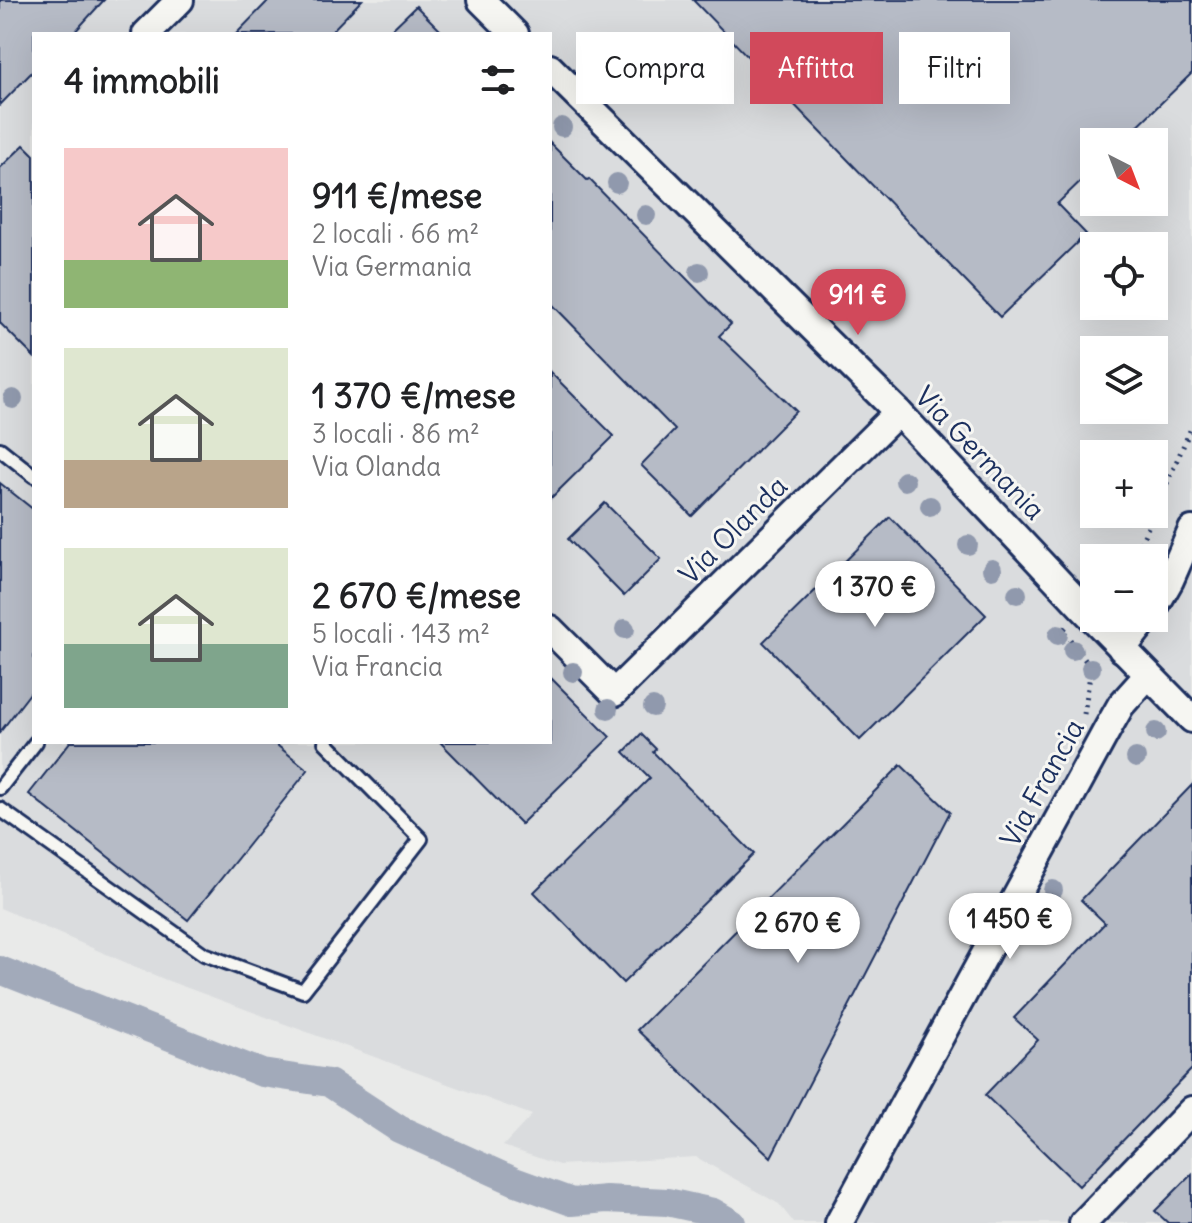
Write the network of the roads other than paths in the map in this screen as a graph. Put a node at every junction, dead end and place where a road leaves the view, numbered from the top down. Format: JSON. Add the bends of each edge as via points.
{"nodes":[{"id":1,"x":180,"y":0,"type":"edge"},
{"id":2,"x":481,"y":0,"type":"edge"},
{"id":3,"x":148,"y":32,"type":"edge"},
{"id":4,"x":513,"y":32,"type":"edge"},
{"id":5,"x":552,"y":70,"type":"edge"},
{"id":6,"x":898,"y":412,"type":"junction"},
{"id":7,"x":0,"y":449,"type":"edge"},
{"id":8,"x":32,"y":474,"type":"edge"},
{"id":9,"x":1192,"y":530,"type":"edge"},
{"id":10,"x":1168,"y":584,"type":"edge"},
{"id":11,"x":552,"y":631,"type":"edge"},
{"id":12,"x":1136,"y":632,"type":"edge"},
{"id":13,"x":1122,"y":649,"type":"junction"},
{"id":14,"x":1148,"y":675,"type":"junction"},
{"id":15,"x":1192,"y":719,"type":"edge"},
{"id":16,"x":34,"y":744,"type":"edge"},
{"id":17,"x":327,"y":744,"type":"edge"},
{"id":18,"x":0,"y":788,"type":"edge"},
{"id":19,"x":0,"y":809,"type":"edge"},
{"id":20,"x":1192,"y":1110,"type":"edge"},
{"id":21,"x":839,"y":1223,"type":"edge"},
{"id":22,"x":1083,"y":1223,"type":"edge"}],
"edges":[{"from":1,"to":3,"type":"street"},
{"from":2,"to":4,"type":"street"},
{"from":5,"to":6,"type":"street","name":"Via Germania"},
{"from":6,"to":11,"type":"street","name":"Via Olanda","via":[[614,693]]},
{"from":6,"to":13,"type":"street","name":"Via Germania"},
{"from":7,"to":8,"type":"lane"},
{"from":9,"to":10,"type":"street"},
{"from":12,"to":13,"type":"street"},
{"from":13,"to":14,"type":"street","name":"Via Germania"},
{"from":14,"to":15,"type":"street","name":"Via Germania"},
{"from":14,"to":21,"type":"street","name":"Via Francia","via":[[1108,728]]},
{"from":16,"to":18,"type":"lane"},
{"from":17,"to":19,"type":"lane","via":[[421,839],[303,991],[204,954]]},
{"from":20,"to":22,"type":"street"}]}
